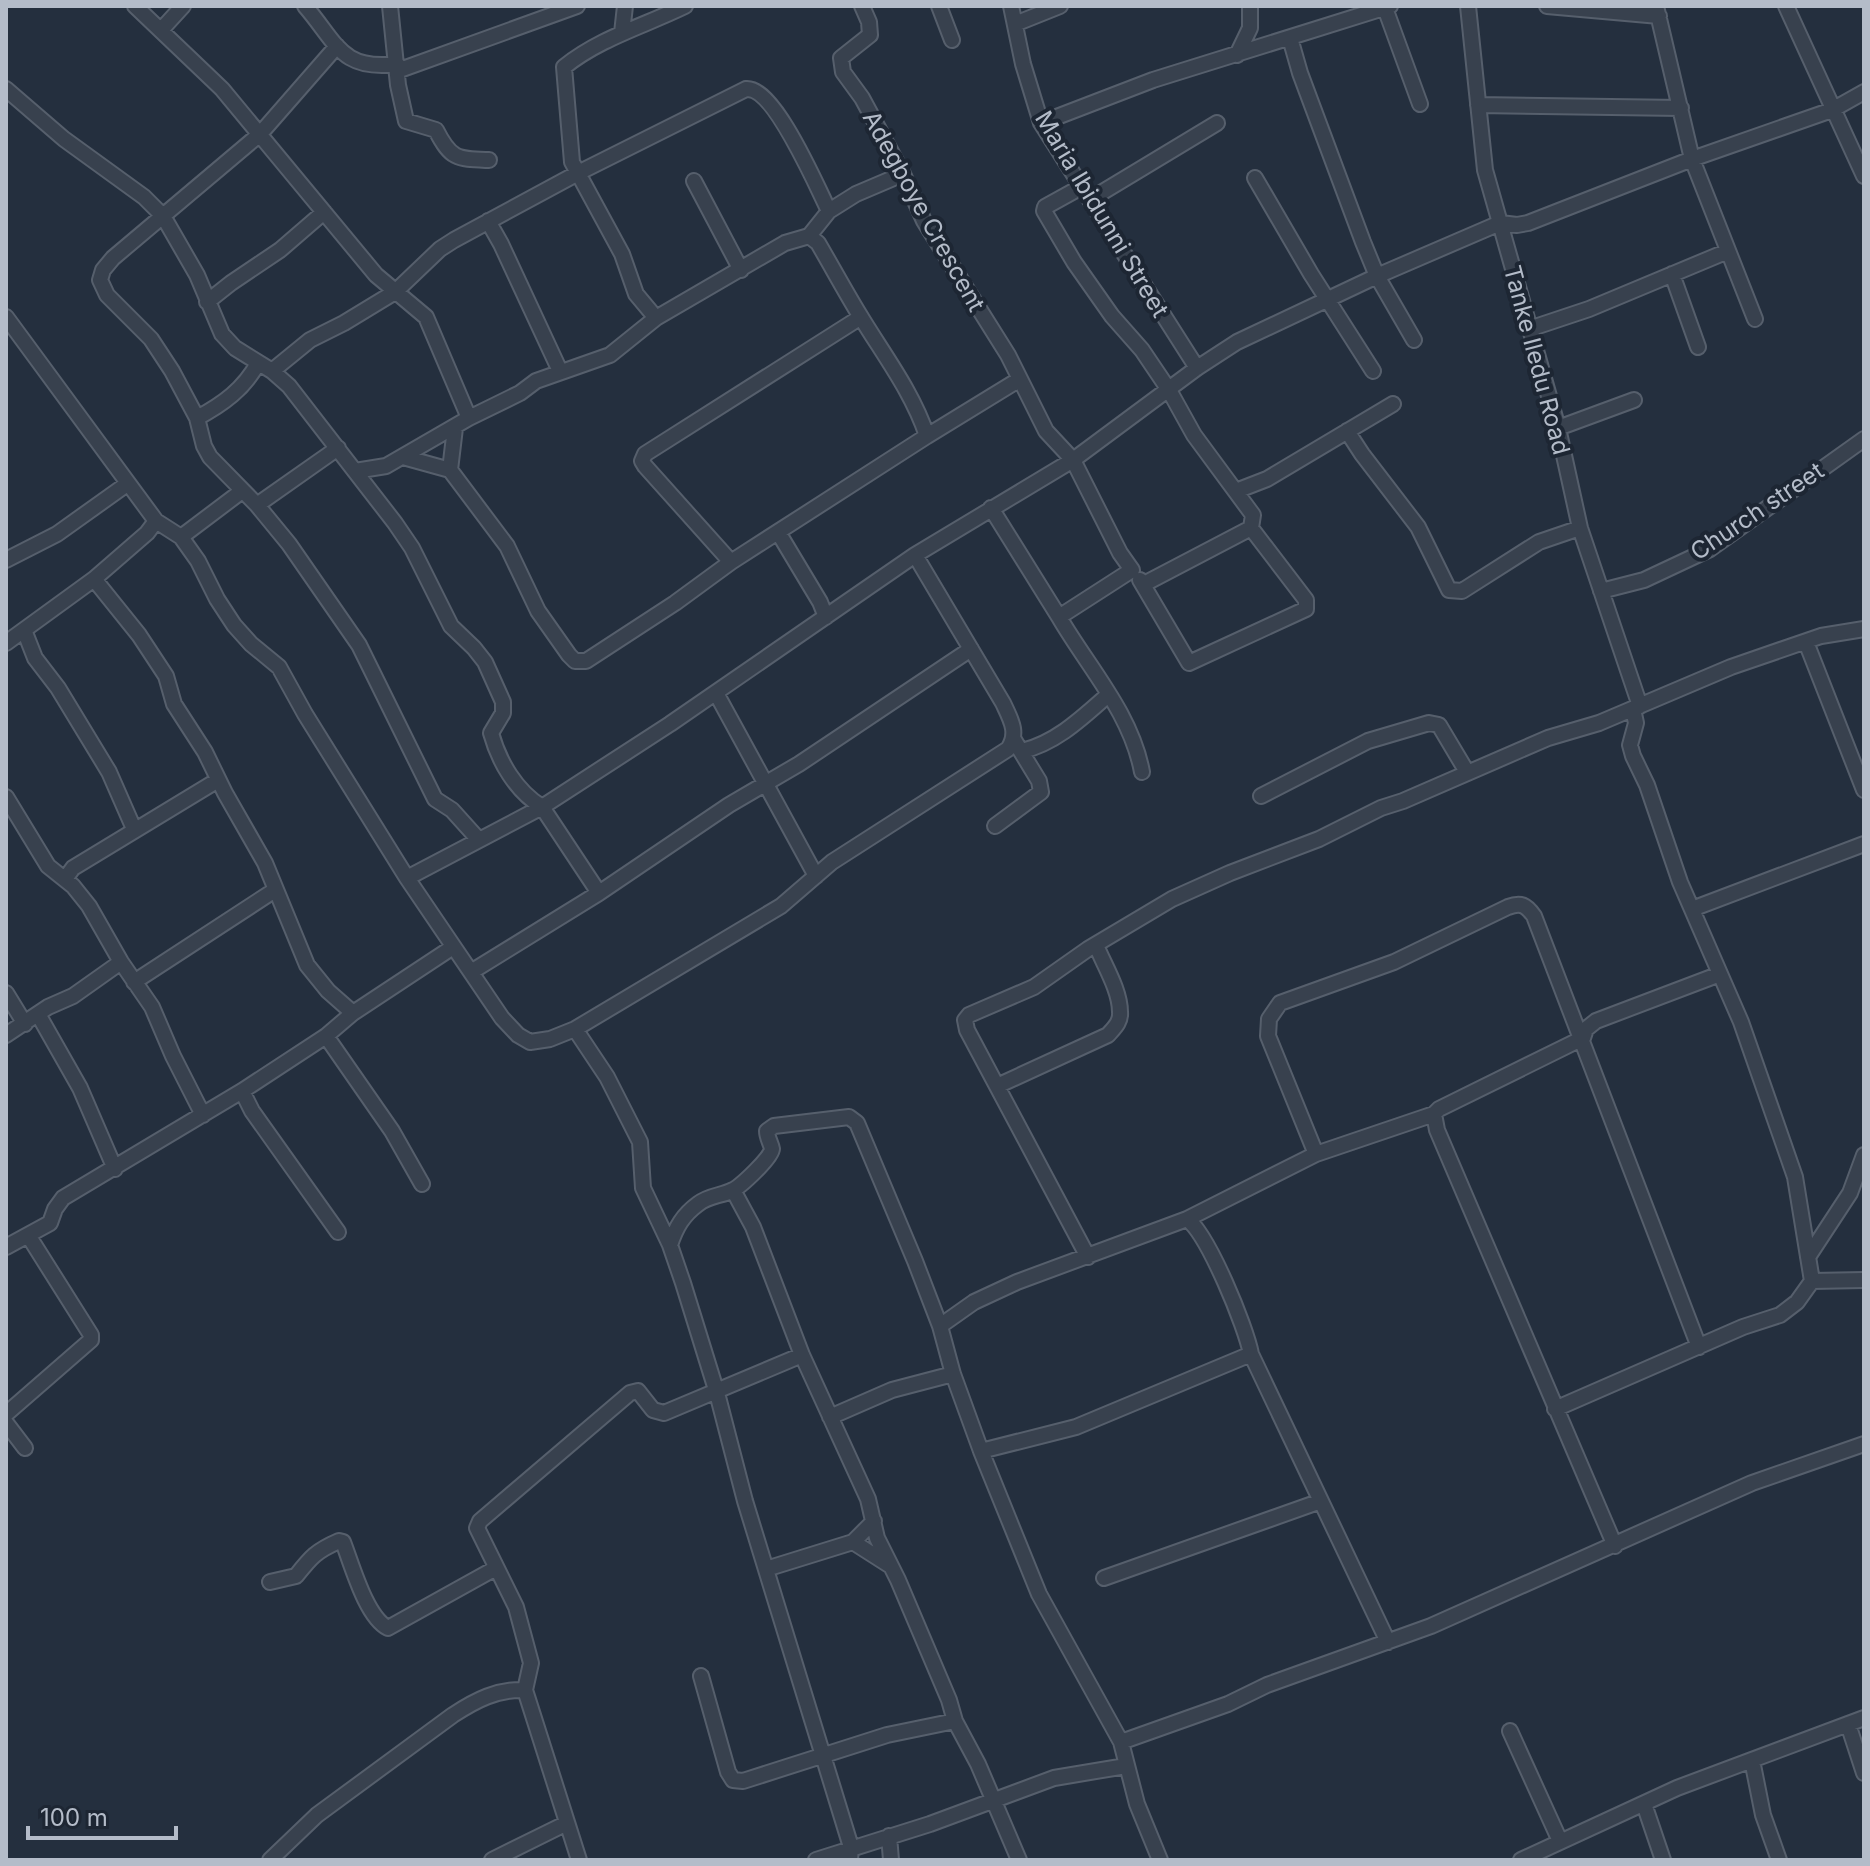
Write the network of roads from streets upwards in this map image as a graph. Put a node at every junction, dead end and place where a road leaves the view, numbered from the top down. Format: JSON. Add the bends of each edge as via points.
{"nodes":[{"id":1,"x":135,"y":6,"type":"edge"},
{"id":2,"x":183,"y":6,"type":"edge"},
{"id":3,"x":305,"y":6,"type":"edge"},
{"id":4,"x":390,"y":6,"type":"edge"},
{"id":5,"x":577,"y":6,"type":"edge"},
{"id":6,"x":625,"y":6,"type":"edge"},
{"id":7,"x":685,"y":6,"type":"edge"},
{"id":8,"x":862,"y":6,"type":"edge"},
{"id":9,"x":939,"y":6,"type":"edge"},
{"id":10,"x":1011,"y":6,"type":"edge"},
{"id":11,"x":1060,"y":6,"type":"edge"},
{"id":12,"x":1250,"y":6,"type":"edge"},
{"id":13,"x":1468,"y":6,"type":"edge"},
{"id":14,"x":1547,"y":6,"type":"edge"},
{"id":15,"x":1786,"y":6,"type":"edge"},
{"id":16,"x":1388,"y":7,"type":"edge"},
{"id":17,"x":1586,"y":8,"type":"edge"},
{"id":18,"x":1658,"y":11,"type":"edge"},
{"id":19,"x":1015,"y":24,"type":"junction"},
{"id":20,"x":162,"y":29,"type":"junction"},
{"id":21,"x":622,"y":33,"type":"junction"},
{"id":22,"x":1290,"y":38,"type":"junction"},
{"id":23,"x":952,"y":40,"type":"dead end"},
{"id":24,"x":337,"y":46,"type":"junction"},
{"id":25,"x":1237,"y":55,"type":"junction"},
{"id":26,"x":397,"y":68,"type":"junction"},
{"id":27,"x":6,"y":89,"type":"edge"},
{"id":28,"x":1864,"y":92,"type":"edge"},
{"id":29,"x":1420,"y":104,"type":"dead end"},
{"id":30,"x":1478,"y":105,"type":"junction"},
{"id":31,"x":1681,"y":108,"type":"junction"},
{"id":32,"x":1832,"y":110,"type":"junction"},
{"id":33,"x":1041,"y":123,"type":"junction"},
{"id":34,"x":1217,"y":123,"type":"dead end"},
{"id":35,"x":260,"y":134,"type":"junction"},
{"id":36,"x":1692,"y":159,"type":"junction"},
{"id":37,"x":489,"y":160,"type":"dead end"},
{"id":38,"x":578,"y":173,"type":"junction"},
{"id":39,"x":903,"y":174,"type":"junction"},
{"id":40,"x":1864,"y":176,"type":"edge"},
{"id":41,"x":1255,"y":178,"type":"dead end"},
{"id":42,"x":694,"y":181,"type":"dead end"},
{"id":43,"x":1087,"y":192,"type":"junction"},
{"id":44,"x":829,"y":211,"type":"junction"},
{"id":45,"x":324,"y":212,"type":"junction"},
{"id":46,"x":163,"y":216,"type":"junction"},
{"id":47,"x":488,"y":221,"type":"junction"},
{"id":48,"x":1500,"y":223,"type":"junction"},
{"id":49,"x":809,"y":236,"type":"junction"},
{"id":50,"x":1728,"y":251,"type":"junction"},
{"id":51,"x":741,"y":270,"type":"junction"},
{"id":52,"x":1672,"y":274,"type":"junction"},
{"id":53,"x":1377,"y":276,"type":"junction"},
{"id":54,"x":395,"y":292,"type":"junction"},
{"id":55,"x":1328,"y":300,"type":"junction"},
{"id":56,"x":207,"y":302,"type":"junction"},
{"id":57,"x":6,"y":317,"type":"edge"},
{"id":58,"x":861,"y":317,"type":"junction"},
{"id":59,"x":656,"y":318,"type":"junction"},
{"id":60,"x":1755,"y":319,"type":"dead end"},
{"id":61,"x":1529,"y":329,"type":"junction"},
{"id":62,"x":1414,"y":340,"type":"dead end"},
{"id":63,"x":1698,"y":347,"type":"dead end"},
{"id":64,"x":258,"y":363,"type":"junction"},
{"id":65,"x":1197,"y":368,"type":"junction"},
{"id":66,"x":272,"y":371,"type":"junction"},
{"id":67,"x":560,"y":371,"type":"junction"},
{"id":68,"x":1373,"y":371,"type":"dead end"},
{"id":69,"x":1020,"y":379,"type":"junction"},
{"id":70,"x":1169,"y":390,"type":"junction"},
{"id":71,"x":1634,"y":400,"type":"dead end"},
{"id":72,"x":1393,"y":404,"type":"dead end"},
{"id":73,"x":197,"y":418,"type":"junction"},
{"id":74,"x":469,"y":418,"type":"junction"},
{"id":75,"x":455,"y":428,"type":"junction"},
{"id":76,"x":1558,"y":428,"type":"junction"},
{"id":77,"x":1347,"y":431,"type":"junction"},
{"id":78,"x":927,"y":436,"type":"junction"},
{"id":79,"x":1864,"y":439,"type":"edge"},
{"id":80,"x":338,"y":448,"type":"junction"},
{"id":81,"x":403,"y":457,"type":"junction"},
{"id":82,"x":1073,"y":460,"type":"junction"},
{"id":83,"x":450,"y":470,"type":"junction"},
{"id":84,"x":355,"y":471,"type":"junction"},
{"id":85,"x":127,"y":484,"type":"junction"},
{"id":86,"x":242,"y":491,"type":"junction"},
{"id":87,"x":1236,"y":491,"type":"junction"},
{"id":88,"x":257,"y":505,"type":"junction"},
{"id":89,"x":991,"y":508,"type":"junction"},
{"id":90,"x":156,"y":521,"type":"junction"},
{"id":91,"x":1251,"y":528,"type":"junction"},
{"id":92,"x":1580,"y":528,"type":"junction"},
{"id":93,"x":778,"y":532,"type":"junction"},
{"id":94,"x":181,"y":537,"type":"junction"},
{"id":95,"x":915,"y":555,"type":"junction"},
{"id":96,"x":6,"y":560,"type":"edge"},
{"id":97,"x":731,"y":562,"type":"junction"},
{"id":98,"x":1132,"y":570,"type":"junction"},
{"id":99,"x":94,"y":579,"type":"junction"},
{"id":100,"x":1144,"y":584,"type":"junction"},
{"id":101,"x":1601,"y":591,"type":"junction"},
{"id":102,"x":826,"y":617,"type":"junction"},
{"id":103,"x":1059,"y":617,"type":"junction"},
{"id":104,"x":1864,"y":629,"type":"edge"},
{"id":105,"x":24,"y":630,"type":"junction"},
{"id":106,"x":1806,"y":642,"type":"junction"},
{"id":107,"x":6,"y":643,"type":"edge"},
{"id":108,"x":971,"y":649,"type":"junction"},
{"id":109,"x":716,"y":693,"type":"junction"},
{"id":110,"x":1108,"y":695,"type":"junction"},
{"id":111,"x":1636,"y":707,"type":"junction"},
{"id":112,"x":1018,"y":746,"type":"junction"},
{"id":113,"x":1142,"y":772,"type":"dead end"},
{"id":114,"x":1467,"y":772,"type":"junction"},
{"id":115,"x":218,"y":780,"type":"junction"},
{"id":116,"x":764,"y":784,"type":"junction"},
{"id":117,"x":1864,"y":790,"type":"edge"},
{"id":118,"x":1261,"y":796,"type":"dead end"},
{"id":119,"x":6,"y":797,"type":"edge"},
{"id":120,"x":542,"y":807,"type":"junction"},
{"id":121,"x":995,"y":826,"type":"dead end"},
{"id":122,"x":134,"y":829,"type":"junction"},
{"id":123,"x":479,"y":840,"type":"junction"},
{"id":124,"x":1864,"y":844,"type":"edge"},
{"id":125,"x":816,"y":876,"type":"junction"},
{"id":126,"x":407,"y":878,"type":"junction"},
{"id":127,"x":65,"y":879,"type":"junction"},
{"id":128,"x":275,"y":890,"type":"junction"},
{"id":129,"x":599,"y":893,"type":"junction"},
{"id":130,"x":1692,"y":909,"type":"junction"},
{"id":131,"x":1096,"y":945,"type":"junction"},
{"id":132,"x":453,"y":947,"type":"junction"},
{"id":133,"x":121,"y":962,"type":"junction"},
{"id":134,"x":471,"y":972,"type":"junction"},
{"id":135,"x":1720,"y":974,"type":"junction"},
{"id":136,"x":134,"y":982,"type":"junction"},
{"id":137,"x":6,"y":993,"type":"edge"},
{"id":138,"x":353,"y":1013,"type":"junction"},
{"id":139,"x":38,"y":1014,"type":"junction"},
{"id":140,"x":25,"y":1024,"type":"junction"},
{"id":141,"x":575,"y":1029,"type":"junction"},
{"id":142,"x":6,"y":1035,"type":"edge"},
{"id":143,"x":326,"y":1036,"type":"junction"},
{"id":144,"x":1583,"y":1038,"type":"junction"},
{"id":145,"x":997,"y":1086,"type":"junction"},
{"id":146,"x":242,"y":1091,"type":"junction"},
{"id":147,"x":1434,"y":1114,"type":"junction"},
{"id":148,"x":203,"y":1115,"type":"junction"},
{"id":149,"x":1316,"y":1154,"type":"junction"},
{"id":150,"x":1864,"y":1155,"type":"edge"},
{"id":151,"x":115,"y":1169,"type":"junction"},
{"id":152,"x":422,"y":1184,"type":"dead end"},
{"id":153,"x":733,"y":1190,"type":"junction"},
{"id":154,"x":1187,"y":1219,"type":"junction"},
{"id":155,"x":338,"y":1232,"type":"dead end"},
{"id":156,"x":28,"y":1235,"type":"junction"},
{"id":157,"x":670,"y":1245,"type":"junction"},
{"id":158,"x":6,"y":1247,"type":"edge"},
{"id":159,"x":1088,"y":1257,"type":"junction"},
{"id":160,"x":1808,"y":1257,"type":"junction"},
{"id":161,"x":1864,"y":1280,"type":"edge"},
{"id":162,"x":1812,"y":1281,"type":"junction"},
{"id":163,"x":940,"y":1326,"type":"junction"},
{"id":164,"x":1699,"y":1347,"type":"junction"},
{"id":165,"x":1251,"y":1354,"type":"junction"},
{"id":166,"x":802,"y":1355,"type":"junction"},
{"id":167,"x":953,"y":1374,"type":"junction"},
{"id":168,"x":717,"y":1393,"type":"junction"},
{"id":169,"x":1555,"y":1409,"type":"junction"},
{"id":170,"x":6,"y":1414,"type":"edge"},
{"id":171,"x":830,"y":1417,"type":"junction"},
{"id":172,"x":6,"y":1423,"type":"edge"},
{"id":173,"x":1864,"y":1444,"type":"edge"},
{"id":174,"x":25,"y":1448,"type":"dead end"},
{"id":175,"x":981,"y":1451,"type":"junction"},
{"id":176,"x":1321,"y":1501,"type":"junction"},
{"id":177,"x":874,"y":1521,"type":"junction"},
{"id":178,"x":853,"y":1542,"type":"junction"},
{"id":179,"x":1615,"y":1546,"type":"junction"},
{"id":180,"x":889,"y":1565,"type":"junction"},
{"id":181,"x":496,"y":1568,"type":"junction"},
{"id":182,"x":766,"y":1569,"type":"junction"},
{"id":183,"x":1104,"y":1578,"type":"dead end"},
{"id":184,"x":270,"y":1582,"type":"dead end"},
{"id":185,"x":1388,"y":1642,"type":"junction"},
{"id":186,"x":701,"y":1676,"type":"dead end"},
{"id":187,"x":525,"y":1690,"type":"junction"},
{"id":188,"x":1864,"y":1718,"type":"edge"},
{"id":189,"x":955,"y":1721,"type":"junction"},
{"id":190,"x":1848,"y":1724,"type":"junction"},
{"id":191,"x":1510,"y":1731,"type":"dead end"},
{"id":192,"x":1121,"y":1742,"type":"junction"},
{"id":193,"x":825,"y":1755,"type":"junction"},
{"id":194,"x":1752,"y":1760,"type":"junction"},
{"id":195,"x":1126,"y":1766,"type":"junction"},
{"id":196,"x":1864,"y":1773,"type":"edge"},
{"id":197,"x":995,"y":1801,"type":"junction"},
{"id":198,"x":1644,"y":1804,"type":"junction"},
{"id":199,"x":567,"y":1823,"type":"junction"},
{"id":200,"x":889,"y":1836,"type":"junction"},
{"id":201,"x":1560,"y":1841,"type":"junction"},
{"id":202,"x":851,"y":1853,"type":"edge"},
{"id":203,"x":270,"y":1860,"type":"edge"},
{"id":204,"x":492,"y":1860,"type":"edge"},
{"id":205,"x":579,"y":1860,"type":"edge"},
{"id":206,"x":816,"y":1860,"type":"edge"},
{"id":207,"x":891,"y":1860,"type":"edge"},
{"id":208,"x":1019,"y":1860,"type":"edge"},
{"id":209,"x":1160,"y":1860,"type":"edge"},
{"id":210,"x":1521,"y":1860,"type":"edge"},
{"id":211,"x":1663,"y":1860,"type":"edge"},
{"id":212,"x":1779,"y":1860,"type":"edge"}],
"edges":[{"from":1,"to":20,"type":"street"},
{"from":2,"to":20,"type":"street"},
{"from":3,"to":24,"type":"street"},
{"from":4,"to":26,"type":"street"},
{"from":5,"to":26,"type":"street"},
{"from":6,"to":21,"type":"street"},
{"from":7,"to":21,"type":"street"},
{"from":8,"to":39,"type":"street","name":"Adegboye Crescent","via":[[870,35],[845,54],[841,64]]},
{"from":9,"to":23,"type":"street"},
{"from":10,"to":19,"type":"street","name":"Maria Ibidunni Street"},
{"from":11,"to":19,"type":"street"},
{"from":12,"to":25,"type":"street","via":[[1250,28]]},
{"from":13,"to":30,"type":"street","name":"Tanke Iledu Road"},
{"from":14,"to":17,"type":"street"},
{"from":15,"to":32,"type":"street"},
{"from":16,"to":22,"type":"street"},
{"from":16,"to":29,"type":"street"},
{"from":17,"to":18,"type":"street"},
{"from":18,"to":31,"type":"street"},
{"from":19,"to":33,"type":"street","name":"Maria Ibidunni Street"},
{"from":20,"to":35,"type":"street"},
{"from":21,"to":38,"type":"street","via":[[564,67],[570,147]]},
{"from":22,"to":25,"type":"street"},
{"from":22,"to":53,"type":"street"},
{"from":24,"to":26,"type":"street","via":[[358,63]]},
{"from":24,"to":35,"type":"street"},
{"from":25,"to":33,"type":"street"},
{"from":26,"to":37,"type":"street","via":[[406,121],[436,130],[456,157]]},
{"from":27,"to":46,"type":"street"},
{"from":28,"to":32,"type":"street"},
{"from":30,"to":31,"type":"street"},
{"from":30,"to":48,"type":"street","name":"Tanke Iledu Road","via":[[1485,170]]},
{"from":31,"to":36,"type":"street"},
{"from":32,"to":36,"type":"street"},
{"from":32,"to":40,"type":"street"},
{"from":33,"to":43,"type":"street","name":"Maria Ibidunni Street"},
{"from":34,"to":43,"type":"street"},
{"from":35,"to":45,"type":"street"},
{"from":35,"to":46,"type":"street"},
{"from":36,"to":48,"type":"street","via":[[1528,223]]},
{"from":36,"to":50,"type":"street"},
{"from":38,"to":44,"type":"street","via":[[753,88],[799,147]]},
{"from":38,"to":47,"type":"street"},
{"from":38,"to":59,"type":"street","via":[[622,254],[636,294]]},
{"from":39,"to":44,"type":"street"},
{"from":39,"to":69,"type":"street","name":"Adegboye Crescent","via":[[924,221]]},
{"from":41,"to":55,"type":"street"},
{"from":42,"to":51,"type":"street"},
{"from":43,"to":65,"type":"street","name":"Maria Ibidunni Street"},
{"from":43,"to":70,"type":"street","via":[[1044,211],[1074,262]]},
{"from":44,"to":49,"type":"street"},
{"from":45,"to":54,"type":"street"},
{"from":45,"to":56,"type":"street"},
{"from":46,"to":56,"type":"street"},
{"from":46,"to":73,"type":"street","via":[[113,258],[100,280],[107,295],[151,339]]},
{"from":47,"to":54,"type":"street","via":[[440,249]]},
{"from":47,"to":67,"type":"street"},
{"from":48,"to":53,"type":"street"},
{"from":48,"to":61,"type":"street","name":"Tanke Iledu Road"},
{"from":49,"to":51,"type":"street","via":[[785,243]]},
{"from":49,"to":58,"type":"street"},
{"from":50,"to":52,"type":"street"},
{"from":50,"to":60,"type":"street"},
{"from":51,"to":59,"type":"street"},
{"from":52,"to":61,"type":"street"},
{"from":52,"to":63,"type":"street"},
{"from":53,"to":55,"type":"street"},
{"from":53,"to":62,"type":"street"},
{"from":54,"to":66,"type":"street","via":[[310,340]]},
{"from":54,"to":74,"type":"street","via":[[426,317]]},
{"from":55,"to":65,"type":"street","via":[[1237,342]]},
{"from":55,"to":68,"type":"street"},
{"from":56,"to":64,"type":"street","via":[[222,334]]},
{"from":57,"to":85,"type":"street"},
{"from":58,"to":78,"type":"street","via":[[883,348]]},
{"from":58,"to":97,"type":"street","via":[[645,454],[645,466]]},
{"from":59,"to":67,"type":"street","via":[[610,355]]},
{"from":61,"to":76,"type":"street","name":"Tanke Iledu Road"},
{"from":64,"to":66,"type":"street"},
{"from":64,"to":73,"type":"street","via":[[234,394]]},
{"from":65,"to":70,"type":"street"},
{"from":66,"to":80,"type":"street"},
{"from":67,"to":74,"type":"street"},
{"from":69,"to":78,"type":"street"},
{"from":69,"to":82,"type":"street","name":"Adegboye Crescent","via":[[1046,431]]},
{"from":70,"to":82,"type":"street"},
{"from":70,"to":87,"type":"street","via":[[1194,435]]},
{"from":71,"to":76,"type":"street"},
{"from":72,"to":77,"type":"street"},
{"from":73,"to":86,"type":"street","via":[[210,457]]},
{"from":74,"to":75,"type":"street"},
{"from":75,"to":81,"type":"street"},
{"from":75,"to":83,"type":"street"},
{"from":76,"to":92,"type":"street","name":"Tanke Iledu Road"},
{"from":77,"to":87,"type":"street","via":[[1267,479]]},
{"from":77,"to":92,"type":"street","via":[[1418,527],[1449,590],[1462,591],[1539,542]]},
{"from":78,"to":93,"type":"street"},
{"from":79,"to":101,"type":"street","name":"Church street","via":[[1710,549],[1644,580]]},
{"from":80,"to":84,"type":"street"},
{"from":80,"to":88,"type":"street"},
{"from":81,"to":83,"type":"street"},
{"from":81,"to":84,"type":"street"},
{"from":82,"to":89,"type":"street"},
{"from":82,"to":98,"type":"street","name":"Adegboye Crescent"},
{"from":83,"to":97,"type":"street","via":[[507,546],[538,611],[575,661],[586,661],[613,645]]},
{"from":84,"to":120,"type":"street","via":[[412,548],[451,626],[485,662],[503,702],[491,733],[494,743],[517,786]]},
{"from":85,"to":90,"type":"street"},
{"from":85,"to":96,"type":"street","via":[[57,534]]},
{"from":86,"to":88,"type":"street"},
{"from":86,"to":94,"type":"street"},
{"from":87,"to":91,"type":"street","via":[[1253,515]]},
{"from":88,"to":123,"type":"street","via":[[359,645],[435,799]]},
{"from":89,"to":95,"type":"street"},
{"from":89,"to":103,"type":"street"},
{"from":90,"to":94,"type":"street"},
{"from":90,"to":99,"type":"street"},
{"from":91,"to":100,"type":"street"},
{"from":91,"to":100,"type":"street","name":"Adegboye Crescent","via":[[1306,600],[1306,609],[1189,663]]},
{"from":92,"to":101,"type":"street","name":"Tanke Iledu Road"},
{"from":93,"to":97,"type":"street"},
{"from":93,"to":102,"type":"street"},
{"from":94,"to":126,"type":"street","via":[[234,625],[279,667]]},
{"from":95,"to":102,"type":"street"},
{"from":95,"to":108,"type":"street"},
{"from":98,"to":100,"type":"street","name":"Adegboye Crescent"},
{"from":98,"to":103,"type":"street"},
{"from":99,"to":105,"type":"street"},
{"from":99,"to":115,"type":"street","via":[[166,676],[174,704]]},
{"from":101,"to":111,"type":"street","name":"Tanke Iledu Road"},
{"from":102,"to":109,"type":"street"},
{"from":103,"to":110,"type":"street"},
{"from":104,"to":106,"type":"street"},
{"from":105,"to":107,"type":"street"},
{"from":105,"to":122,"type":"street","via":[[35,658],[114,779]]},
{"from":106,"to":111,"type":"street"},
{"from":106,"to":117,"type":"street"},
{"from":108,"to":112,"type":"street","via":[[1003,703]]},
{"from":108,"to":116,"type":"street"},
{"from":109,"to":116,"type":"street"},
{"from":109,"to":120,"type":"street"},
{"from":110,"to":112,"type":"street","via":[[1039,747]]},
{"from":110,"to":113,"type":"street","via":[[1129,728]]},
{"from":111,"to":114,"type":"street"},
{"from":111,"to":130,"type":"street","via":[[1633,756]]},
{"from":112,"to":121,"type":"street","via":[[1041,792]]},
{"from":112,"to":125,"type":"street","via":[[904,814]]},
{"from":114,"to":118,"type":"street","via":[[1439,725],[1429,723],[1368,741]]},
{"from":114,"to":131,"type":"street","via":[[1172,899]]},
{"from":115,"to":122,"type":"street"},
{"from":115,"to":128,"type":"street"},
{"from":116,"to":125,"type":"street"},
{"from":116,"to":129,"type":"street"},
{"from":119,"to":127,"type":"street","via":[[48,866]]},
{"from":120,"to":123,"type":"street"},
{"from":120,"to":129,"type":"street"},
{"from":122,"to":127,"type":"street","via":[[73,868]]},
{"from":123,"to":126,"type":"street"},
{"from":124,"to":130,"type":"street"},
{"from":125,"to":141,"type":"street","via":[[781,906]]},
{"from":126,"to":132,"type":"street"},
{"from":127,"to":133,"type":"street","via":[[89,906]]},
{"from":128,"to":136,"type":"street"},
{"from":128,"to":138,"type":"street","via":[[307,965]]},
{"from":129,"to":134,"type":"street"},
{"from":130,"to":135,"type":"street"},
{"from":131,"to":145,"type":"street","via":[[1115,992],[1118,1024],[1108,1035]]},
{"from":131,"to":145,"type":"street","via":[[1034,987],[965,1020]]},
{"from":132,"to":134,"type":"street"},
{"from":132,"to":138,"type":"street"},
{"from":133,"to":136,"type":"street"},
{"from":133,"to":139,"type":"street"},
{"from":134,"to":141,"type":"street","via":[[502,1018],[530,1042]]},
{"from":135,"to":144,"type":"street","via":[[1596,1021]]},
{"from":135,"to":160,"type":"street","via":[[1795,1177]]},
{"from":136,"to":148,"type":"street","via":[[156,1014]]},
{"from":137,"to":140,"type":"street"},
{"from":138,"to":143,"type":"street"},
{"from":139,"to":140,"type":"street"},
{"from":139,"to":151,"type":"street","via":[[80,1088]]},
{"from":140,"to":142,"type":"street"},
{"from":141,"to":157,"type":"street","via":[[636,1130],[643,1188]]},
{"from":143,"to":146,"type":"street"},
{"from":143,"to":152,"type":"street"},
{"from":144,"to":147,"type":"street"},
{"from":144,"to":149,"type":"street","via":[[1534,916],[1518,903],[1394,962],[1305,992],[1280,1003],[1269,1019],[1268,1036]]},
{"from":144,"to":164,"type":"street"},
{"from":145,"to":159,"type":"street"},
{"from":146,"to":148,"type":"street"},
{"from":146,"to":155,"type":"street"},
{"from":147,"to":149,"type":"street"},
{"from":147,"to":169,"type":"street"},
{"from":148,"to":151,"type":"street"},
{"from":149,"to":154,"type":"street"},
{"from":150,"to":160,"type":"street","via":[[1850,1193]]},
{"from":151,"to":156,"type":"street","via":[[63,1198],[50,1223]]},
{"from":153,"to":157,"type":"street","via":[[716,1194],[685,1214]]},
{"from":153,"to":163,"type":"street","via":[[771,1154],[767,1131],[774,1126],[849,1117],[857,1123]]},
{"from":153,"to":166,"type":"street","via":[[753,1227]]},
{"from":154,"to":159,"type":"street"},
{"from":154,"to":165,"type":"street","via":[[1201,1234]]},
{"from":156,"to":158,"type":"street"},
{"from":156,"to":170,"type":"street","via":[[91,1340]]},
{"from":157,"to":168,"type":"street"},
{"from":159,"to":163,"type":"street","via":[[974,1302]]},
{"from":160,"to":162,"type":"street"},
{"from":161,"to":162,"type":"street"},
{"from":162,"to":164,"type":"street","via":[[1780,1315]]},
{"from":163,"to":167,"type":"street"},
{"from":164,"to":169,"type":"street"},
{"from":165,"to":175,"type":"street","via":[[1076,1427]]},
{"from":165,"to":176,"type":"street"},
{"from":166,"to":168,"type":"street"},
{"from":166,"to":171,"type":"street"},
{"from":167,"to":171,"type":"street","via":[[903,1386]]},
{"from":167,"to":175,"type":"street"},
{"from":168,"to":181,"type":"street","via":[[657,1413],[638,1391],[630,1393],[480,1521],[479,1537]]},
{"from":168,"to":182,"type":"street"},
{"from":169,"to":179,"type":"street"},
{"from":171,"to":177,"type":"street"},
{"from":172,"to":174,"type":"street"},
{"from":173,"to":179,"type":"street","via":[[1752,1483]]},
{"from":175,"to":192,"type":"street","via":[[1039,1594]]},
{"from":176,"to":183,"type":"street"},
{"from":176,"to":185,"type":"street"},
{"from":177,"to":178,"type":"street"},
{"from":177,"to":180,"type":"street"},
{"from":178,"to":180,"type":"street"},
{"from":178,"to":182,"type":"street"},
{"from":179,"to":185,"type":"street"},
{"from":180,"to":189,"type":"street"},
{"from":181,"to":184,"type":"street","via":[[388,1628],[371,1611],[343,1542],[319,1550],[296,1576]]},
{"from":181,"to":187,"type":"street","via":[[516,1607],[531,1663]]},
{"from":182,"to":193,"type":"street"},
{"from":185,"to":192,"type":"street"},
{"from":186,"to":193,"type":"street","via":[[733,1780]]},
{"from":187,"to":199,"type":"street"},
{"from":187,"to":203,"type":"street","via":[[506,1689],[453,1715],[317,1815]]},
{"from":188,"to":190,"type":"street"},
{"from":189,"to":193,"type":"street"},
{"from":189,"to":197,"type":"street"},
{"from":190,"to":194,"type":"street"},
{"from":190,"to":196,"type":"street"},
{"from":191,"to":201,"type":"street"},
{"from":192,"to":195,"type":"street"},
{"from":193,"to":202,"type":"street"},
{"from":194,"to":198,"type":"street"},
{"from":194,"to":212,"type":"street"},
{"from":195,"to":197,"type":"street","via":[[1054,1778]]},
{"from":195,"to":209,"type":"street"},
{"from":197,"to":200,"type":"street"},
{"from":197,"to":208,"type":"street"},
{"from":198,"to":201,"type":"street"},
{"from":198,"to":211,"type":"street"},
{"from":199,"to":204,"type":"street"},
{"from":199,"to":205,"type":"street"},
{"from":200,"to":202,"type":"street"},
{"from":200,"to":207,"type":"street"},
{"from":201,"to":210,"type":"street"},
{"from":202,"to":206,"type":"street"}]}
